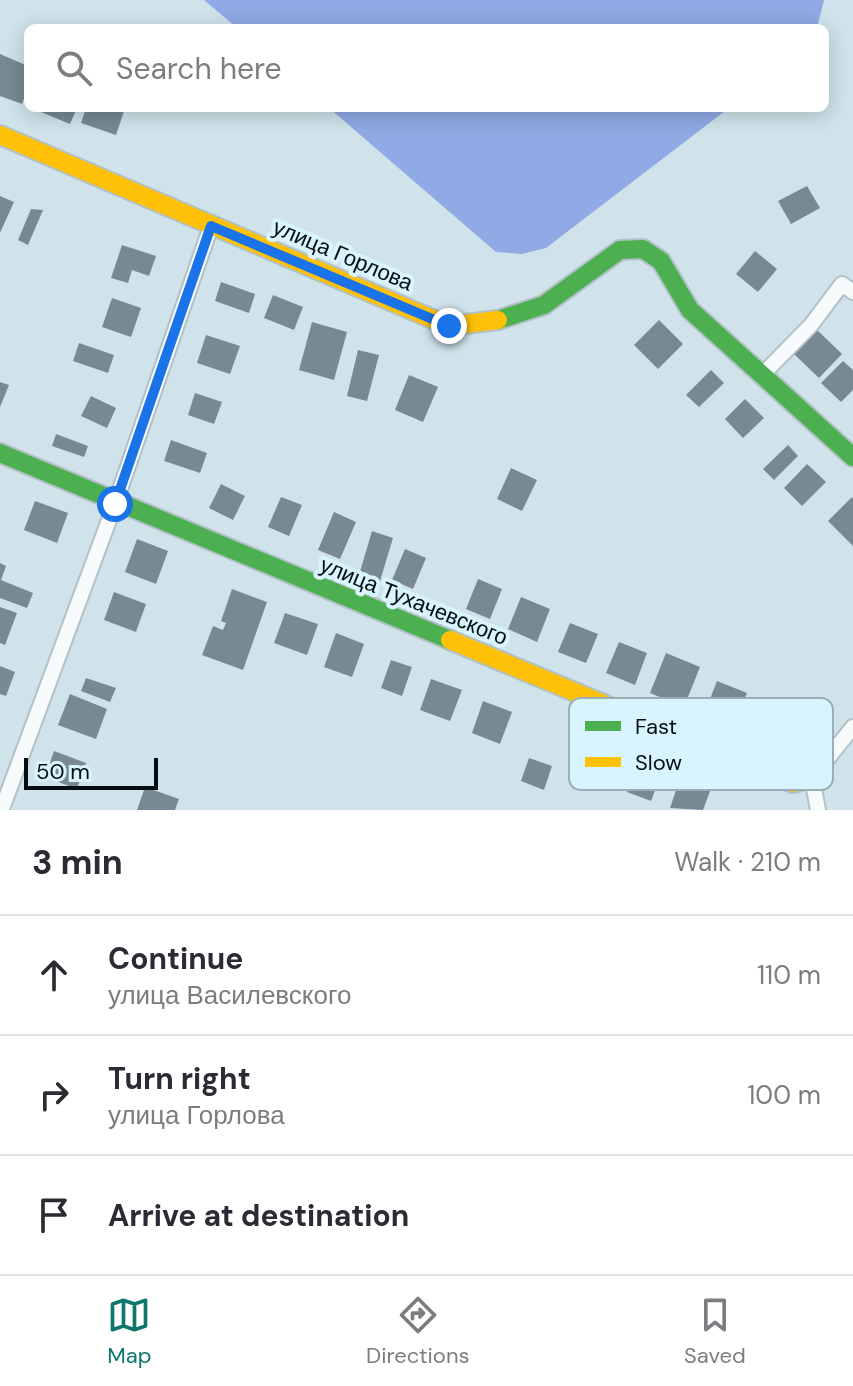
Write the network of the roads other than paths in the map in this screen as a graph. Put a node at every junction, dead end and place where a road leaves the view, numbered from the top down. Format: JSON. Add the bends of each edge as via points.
{"nodes":[{"id":1,"x":0,"y":135,"type":"edge"},
{"id":2,"x":211,"y":226,"type":"junction"},
{"id":3,"x":853,"y":292,"type":"edge"},
{"id":4,"x":763,"y":374,"type":"junction"},
{"id":5,"x":0,"y":453,"type":"edge"},
{"id":6,"x":853,"y":457,"type":"edge"},
{"id":7,"x":115,"y":504,"type":"junction"},
{"id":8,"x":586,"y":698,"type":"edge"},
{"id":9,"x":853,"y":727,"type":"edge"},
{"id":10,"x":833,"y":752,"type":"edge"},
{"id":11,"x":814,"y":790,"type":"edge"},
{"id":12,"x":6,"y":807,"type":"edge"},
{"id":13,"x":818,"y":810,"type":"edge"}],
"edges":[{"from":1,"to":2,"type":"street","name":"улица Горлова"},
{"from":2,"to":4,"type":"street","name":"улица Горлова","via":[[449,326],[510,317],[545,305],[630,248],[653,254],[671,272],[687,307]]},
{"from":2,"to":7,"type":"street"},
{"from":3,"to":4,"type":"street","via":[[842,284]]},
{"from":4,"to":6,"type":"street","name":"улица Горлова"},
{"from":5,"to":7,"type":"street","name":"улица Тухачевского"},
{"from":7,"to":8,"type":"street","name":"улица Тухачевского"},
{"from":7,"to":12,"type":"street"},
{"from":9,"to":10,"type":"street"},
{"from":11,"to":13,"type":"street"}]}
